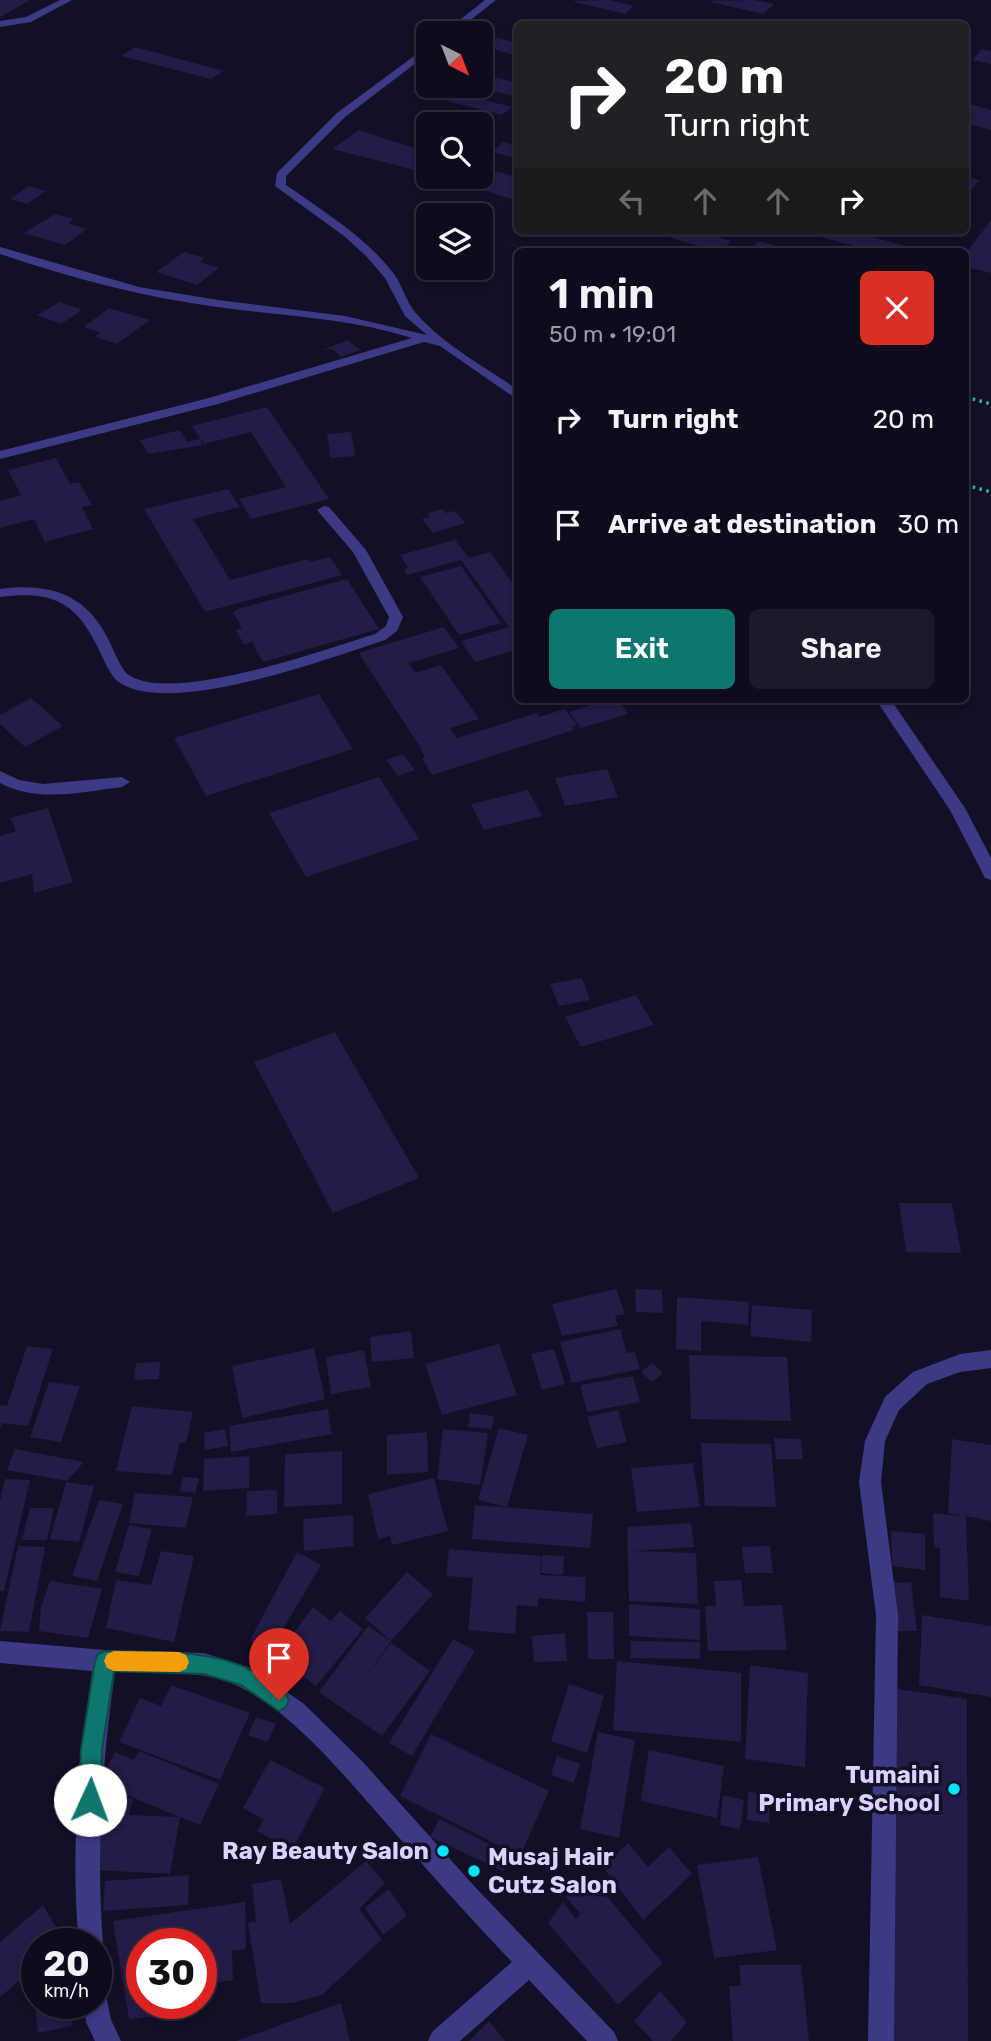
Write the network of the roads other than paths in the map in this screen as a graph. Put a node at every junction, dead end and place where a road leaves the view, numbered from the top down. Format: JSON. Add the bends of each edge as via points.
{"nodes":[{"id":1,"x":67,"y":0,"type":"edge"},
{"id":2,"x":491,"y":0,"type":"edge"},
{"id":3,"x":464,"y":21,"type":"edge"},
{"id":4,"x":0,"y":24,"type":"edge"},
{"id":5,"x":416,"y":58,"type":"edge"},
{"id":6,"x":0,"y":250,"type":"edge"},
{"id":7,"x":425,"y":338,"type":"junction"},
{"id":8,"x":448,"y":346,"type":"junction"},
{"id":9,"x":514,"y":393,"type":"edge"},
{"id":10,"x":0,"y":455,"type":"edge"},
{"id":11,"x":324,"y":510,"type":"dead end"},
{"id":12,"x":0,"y":593,"type":"edge"},
{"id":13,"x":885,"y":703,"type":"edge"},
{"id":14,"x":0,"y":776,"type":"edge"},
{"id":15,"x":122,"y":782,"type":"dead end"},
{"id":16,"x":991,"y":874,"type":"edge"},
{"id":17,"x":991,"y":1359,"type":"edge"},
{"id":18,"x":0,"y":1652,"type":"edge"},
{"id":19,"x":105,"y":1661,"type":"junction"},
{"id":20,"x":89,"y":1928,"type":"edge"},
{"id":21,"x":529,"y":1964,"type":"junction"},
{"id":22,"x":99,"y":2019,"type":"edge"},
{"id":23,"x":108,"y":2041,"type":"edge"},
{"id":24,"x":441,"y":2041,"type":"edge"},
{"id":25,"x":605,"y":2041,"type":"edge"},
{"id":26,"x":881,"y":2041,"type":"edge"}],
"edges":[{"from":1,"to":4,"type":"street","via":[[28,20]]},
{"from":2,"to":3,"type":"street"},
{"from":5,"to":8,"type":"street","via":[[341,115],[279,181],[370,254],[410,313]]},
{"from":6,"to":7,"type":"street","via":[[84,277],[183,299],[359,321]]},
{"from":7,"to":8,"type":"street"},
{"from":7,"to":10,"type":"street","via":[[201,405]]},
{"from":8,"to":9,"type":"street"},
{"from":11,"to":12,"type":"street","via":[[359,550],[396,617],[392,628],[380,637],[245,676],[190,687],[130,684],[116,671],[97,630],[78,606],[62,595],[42,590]]},
{"from":13,"to":16,"type":"street","via":[[957,808]]},
{"from":14,"to":15,"type":"street","via":[[34,790]]},
{"from":17,"to":26,"type":"street","via":[[960,1363],[920,1378],[892,1404],[875,1441],[870,1482],[887,1615]]},
{"from":18,"to":19,"type":"street"},
{"from":19,"to":20,"type":"street","via":[[92,1749],[86,1902]]},
{"from":19,"to":21,"type":"street","via":[[204,1664],[246,1677],[296,1712],[354,1769]]},
{"from":21,"to":24,"type":"street"},
{"from":21,"to":25,"type":"street"},
{"from":22,"to":23,"type":"street"}]}
